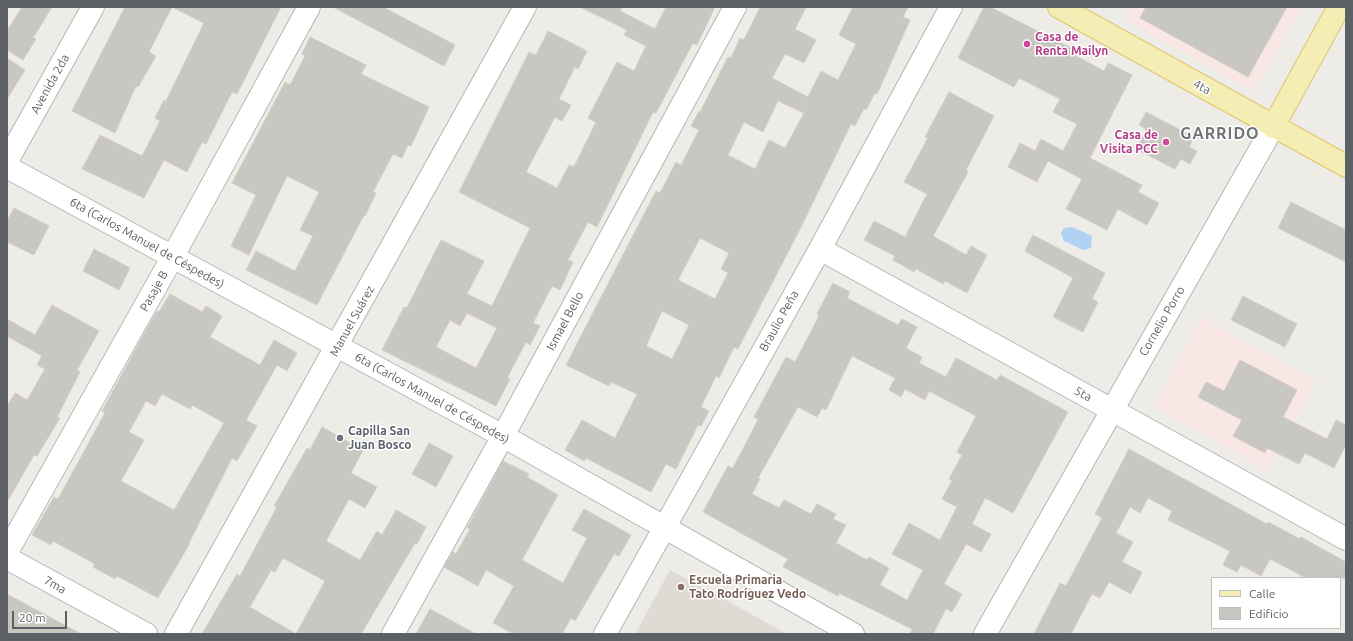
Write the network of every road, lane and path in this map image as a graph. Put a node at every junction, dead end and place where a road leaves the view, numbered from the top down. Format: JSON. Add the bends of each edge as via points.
{"nodes":[{"id":1,"x":93,"y":7,"type":"edge"},
{"id":2,"x":309,"y":7,"type":"edge"},
{"id":3,"x":525,"y":7,"type":"edge"},
{"id":4,"x":735,"y":7,"type":"edge"},
{"id":5,"x":951,"y":7,"type":"edge"},
{"id":6,"x":1059,"y":7,"type":"edge"},
{"id":7,"x":1339,"y":7,"type":"edge"},
{"id":8,"x":1273,"y":127,"type":"junction"},
{"id":9,"x":7,"y":161,"type":"edge"},
{"id":10,"x":1346,"y":166,"type":"edge"},
{"id":11,"x":7,"y":167,"type":"edge"},
{"id":12,"x":820,"y":249,"type":"junction"},
{"id":13,"x":172,"y":258,"type":"junction"},
{"id":14,"x":338,"y":346,"type":"junction"},
{"id":15,"x":1111,"y":410,"type":"junction"},
{"id":16,"x":503,"y":436,"type":"junction"},
{"id":17,"x":664,"y":528,"type":"junction"},
{"id":18,"x":1346,"y":539,"type":"edge"},
{"id":19,"x":7,"y":552,"type":"edge"},
{"id":20,"x":7,"y":558,"type":"edge"},
{"id":21,"x":146,"y":634,"type":"edge"},
{"id":22,"x":176,"y":634,"type":"edge"},
{"id":23,"x":393,"y":634,"type":"edge"},
{"id":24,"x":605,"y":634,"type":"edge"},
{"id":25,"x":853,"y":634,"type":"edge"},
{"id":26,"x":985,"y":634,"type":"edge"}],
"edges":[{"from":1,"to":9,"type":"street","name":"Avenida 2da"},
{"from":2,"to":13,"type":"street","name":"Pasaje B"},
{"from":3,"to":14,"type":"street","name":"Manuel Suárez"},
{"from":4,"to":16,"type":"street","name":"Ismael Bello"},
{"from":5,"to":12,"type":"street","name":"Braulio Peña"},
{"from":6,"to":8,"type":"main road","name":"4ta"},
{"from":7,"to":8,"type":"main road","name":"Cornelio Porro"},
{"from":8,"to":10,"type":"main road","name":"4ta"},
{"from":8,"to":15,"type":"street","name":"Cornelio Porro"},
{"from":11,"to":13,"type":"street","name":"6ta (Carlos Manuel de Céspedes)"},
{"from":12,"to":15,"type":"street","name":"5ta"},
{"from":12,"to":17,"type":"street","name":"Braulio Peña"},
{"from":13,"to":14,"type":"street","name":"6ta (Carlos Manuel de Céspedes)"},
{"from":13,"to":19,"type":"street","name":"Pasaje B"},
{"from":14,"to":16,"type":"street","name":"6ta (Carlos Manuel de Céspedes)"},
{"from":14,"to":22,"type":"street","name":"Manuel Suárez"},
{"from":15,"to":18,"type":"street","name":"5ta"},
{"from":15,"to":26,"type":"street","name":"Cornelio Porro"},
{"from":16,"to":17,"type":"street","name":"6ta (Carlos Manuel de Céspedes)"},
{"from":16,"to":23,"type":"street","name":"Ismael Bello"},
{"from":17,"to":24,"type":"street","name":"Braulio Peña"},
{"from":17,"to":25,"type":"street","name":"6ta (Carlos Manuel de Céspedes)"},
{"from":20,"to":21,"type":"street","name":"7ma"}]}
